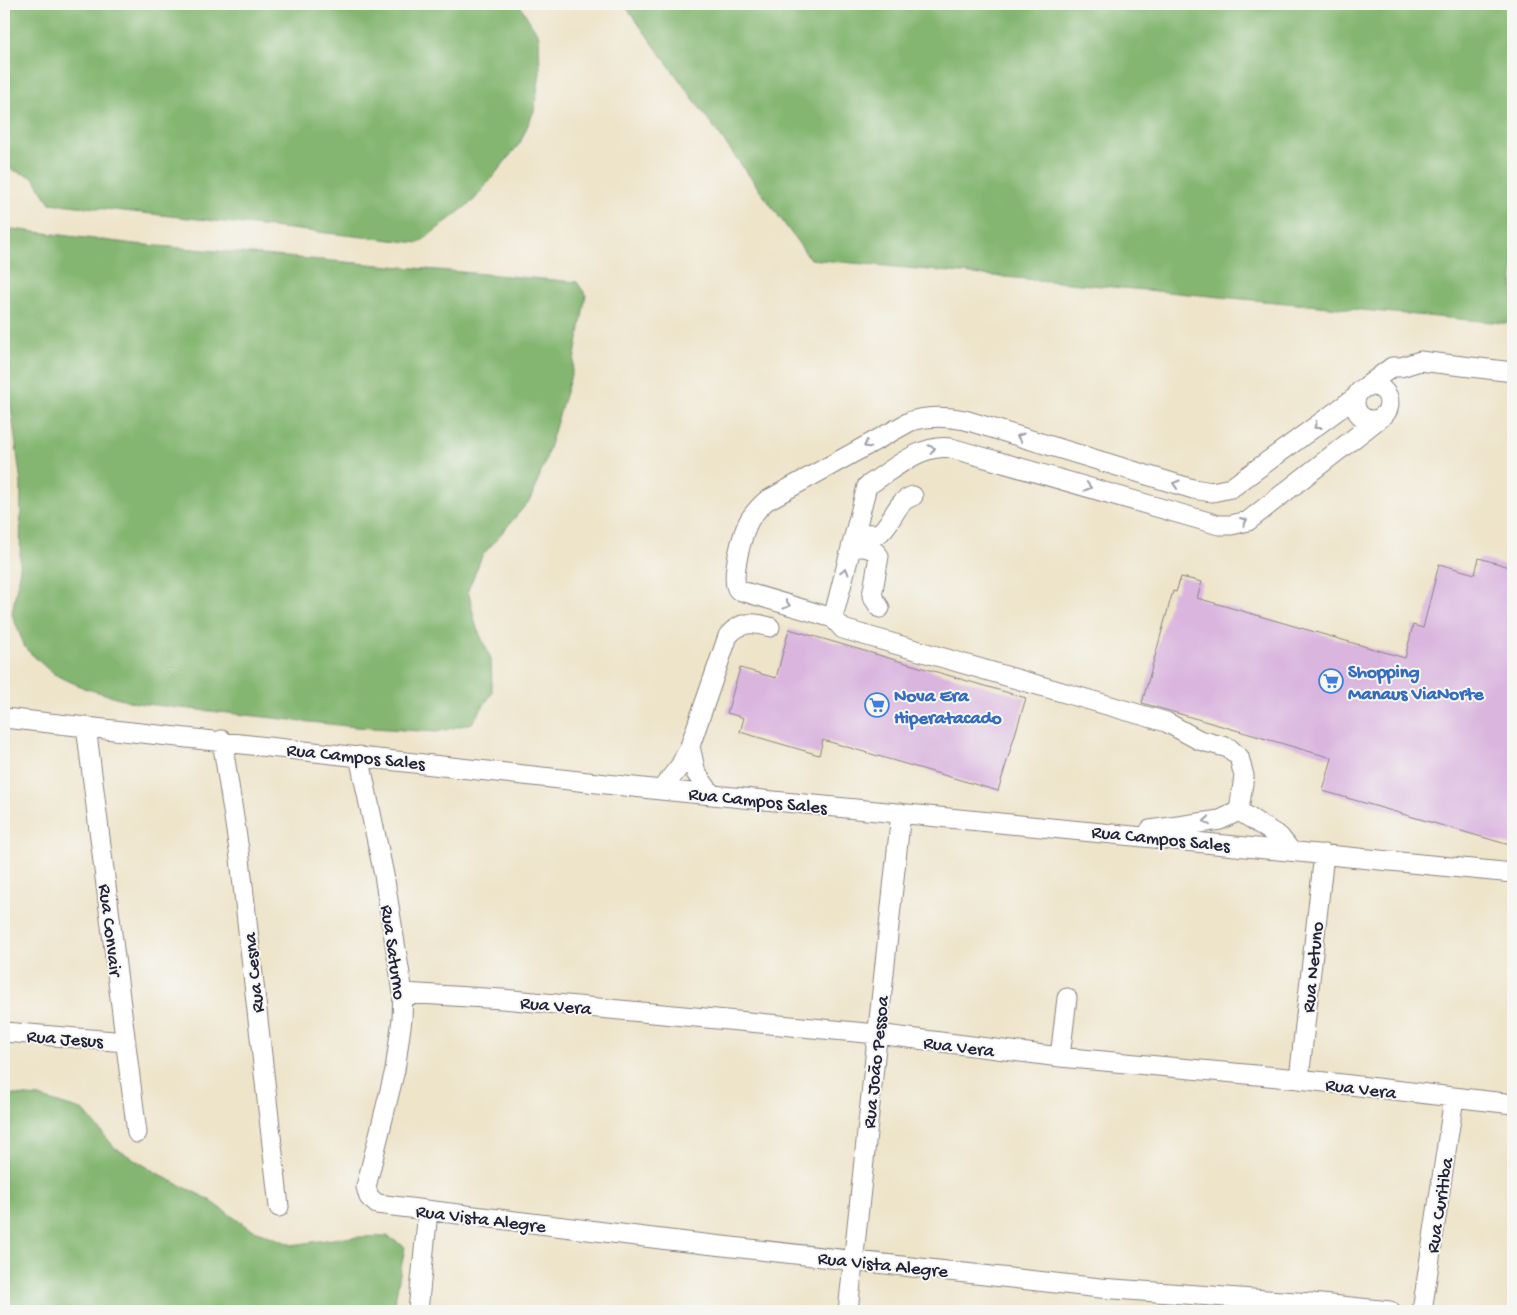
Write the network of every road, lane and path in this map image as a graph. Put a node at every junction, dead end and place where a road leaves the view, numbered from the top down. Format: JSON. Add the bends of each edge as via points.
{"nodes":[{"id":1,"x":1402,"y":367,"type":"junction"},
{"id":2,"x":1513,"y":372,"type":"edge"},
{"id":3,"x":1360,"y":393,"type":"junction"},
{"id":4,"x":1388,"y":398,"type":"junction"},
{"id":5,"x":1380,"y":418,"type":"junction"},
{"id":6,"x":1222,"y":491,"type":"junction"},
{"id":7,"x":913,"y":496,"type":"dead end"},
{"id":8,"x":1212,"y":523,"type":"junction"},
{"id":9,"x":853,"y":541,"type":"junction"},
{"id":10,"x":880,"y":608,"type":"dead end"},
{"id":11,"x":833,"y":618,"type":"junction"},
{"id":12,"x":770,"y":627,"type":"dead end"},
{"id":13,"x":4,"y":718,"type":"edge"},
{"id":14,"x":86,"y":726,"type":"junction"},
{"id":15,"x":222,"y":740,"type":"junction"},
{"id":16,"x":690,"y":746,"type":"junction"},
{"id":17,"x":359,"y":756,"type":"junction"},
{"id":18,"x":661,"y":790,"type":"junction"},
{"id":19,"x":712,"y":795,"type":"junction"},
{"id":20,"x":1238,"y":810,"type":"junction"},
{"id":21,"x":901,"y":814,"type":"junction"},
{"id":22,"x":1139,"y":835,"type":"junction"},
{"id":23,"x":1291,"y":851,"type":"junction"},
{"id":24,"x":1324,"y":854,"type":"junction"},
{"id":25,"x":1513,"y":873,"type":"edge"},
{"id":26,"x":403,"y":992,"type":"junction"},
{"id":27,"x":1067,"y":998,"type":"dead end"},
{"id":28,"x":4,"y":1032,"type":"edge"},
{"id":29,"x":877,"y":1034,"type":"junction"},
{"id":30,"x":126,"y":1042,"type":"junction"},
{"id":31,"x":1060,"y":1057,"type":"junction"},
{"id":32,"x":1299,"y":1079,"type":"junction"},
{"id":33,"x":1454,"y":1098,"type":"junction"},
{"id":34,"x":1513,"y":1104,"type":"edge"},
{"id":35,"x":137,"y":1133,"type":"dead end"},
{"id":36,"x":377,"y":1204,"type":"joint"},
{"id":37,"x":278,"y":1207,"type":"dead end"},
{"id":38,"x":428,"y":1211,"type":"junction"},
{"id":39,"x":853,"y":1260,"type":"junction"},
{"id":40,"x":1278,"y":1306,"type":"edge"},
{"id":41,"x":418,"y":1311,"type":"edge"},
{"id":42,"x":848,"y":1311,"type":"edge"},
{"id":43,"x":1390,"y":1311,"type":"edge"},
{"id":44,"x":1422,"y":1311,"type":"edge"}],
"edges":[{"from":1,"to":2,"type":"street","via":[[1426,360]]},
{"from":1,"to":3,"type":"street","via":[[1392,367]]},
{"from":1,"to":4,"type":"street"},
{"from":3,"to":4,"type":"street","via":[[1375,386]]},
{"from":3,"to":5,"type":"street","via":[[1355,403],[1358,414],[1368,420]]},
{"from":3,"to":6,"type":"street","one_way":true,"via":[[1231,488]]},
{"from":4,"to":5,"type":"street","via":[[1387,409]]},
{"from":8,"to":5,"type":"street","one_way":true,"via":[[1232,525],[1248,521]]},
{"from":6,"to":8,"type":"street"},
{"from":6,"to":11,"type":"street","one_way":true,"via":[[1193,490],[965,420],[937,417],[911,421],[766,501],[748,524],[734,576],[738,590]]},
{"from":7,"to":9,"type":"street","via":[[902,502],[878,534]]},
{"from":9,"to":8,"type":"street","one_way":true,"via":[[867,486],[924,450],[939,446]]},
{"from":9,"to":10,"type":"street","via":[[872,549],[879,556],[872,596]]},
{"from":11,"to":9,"type":"street","one_way":true},
{"from":11,"to":20,"type":"street","via":[[843,629],[1166,722],[1199,740],[1229,748],[1239,757],[1244,770]]},
{"from":12,"to":16,"type":"street","via":[[748,623],[728,636]]},
{"from":13,"to":14,"type":"street","name":"Rua Campos Sales"},
{"from":14,"to":15,"type":"street","name":"Rua Campos Sales"},
{"from":14,"to":30,"type":"street","name":"Rua Convair"},
{"from":15,"to":17,"type":"street","name":"Rua Campos Sales"},
{"from":15,"to":37,"type":"street","name":"Rua Cesna","via":[[239,850]]},
{"from":16,"to":18,"type":"street","via":[[680,766]]},
{"from":16,"to":19,"type":"street","via":[[696,773]]},
{"from":17,"to":18,"type":"street","name":"Rua Campos Sales"},
{"from":17,"to":26,"type":"street","name":"Rua Saturno","via":[[384,875]]},
{"from":18,"to":19,"type":"street","name":"Rua Campos Sales"},
{"from":19,"to":21,"type":"street","name":"Rua Campos Sales"},
{"from":20,"to":22,"type":"street","one_way":true,"via":[[1220,820],[1162,826]]},
{"from":20,"to":23,"type":"street","via":[[1280,837]]},
{"from":21,"to":22,"type":"street","name":"Rua Campos Sales"},
{"from":21,"to":29,"type":"street","name":"Rua João Pessoa"},
{"from":22,"to":23,"type":"street","name":"Rua Campos Sales"},
{"from":23,"to":24,"type":"street","name":"Rua Campos Sales"},
{"from":24,"to":25,"type":"street","name":"Rua Campos Sales"},
{"from":24,"to":32,"type":"street","name":"Rua Netuno"},
{"from":26,"to":29,"type":"street","name":"Rua Vera"},
{"from":26,"to":36,"type":"street","name":"Rua Saturno","via":[[395,1070],[366,1187],[369,1197]]},
{"from":27,"to":31,"type":"street"},
{"from":28,"to":30,"type":"street","name":"Rua Jesus"},
{"from":29,"to":31,"type":"street","name":"Rua Vera"},
{"from":29,"to":39,"type":"street","name":"Rua João Pessoa"},
{"from":30,"to":35,"type":"street","name":"Rua Convair"},
{"from":31,"to":32,"type":"street","name":"Rua Vera"},
{"from":32,"to":33,"type":"street","name":"Rua Vera"},
{"from":33,"to":34,"type":"street","name":"Rua Vera"},
{"from":33,"to":44,"type":"street","name":"Rua Curitiba"},
{"from":36,"to":38,"type":"street","name":"Rua Vista Alegre"},
{"from":38,"to":39,"type":"street","name":"Rua Vista Alegre"},
{"from":38,"to":41,"type":"street"},
{"from":39,"to":40,"type":"street","name":"Rua Vista Alegre"},
{"from":39,"to":42,"type":"street","name":"Rua João Pessoa"},
{"from":40,"to":43,"type":"street","name":"Rua Vista Alegre"}]}
